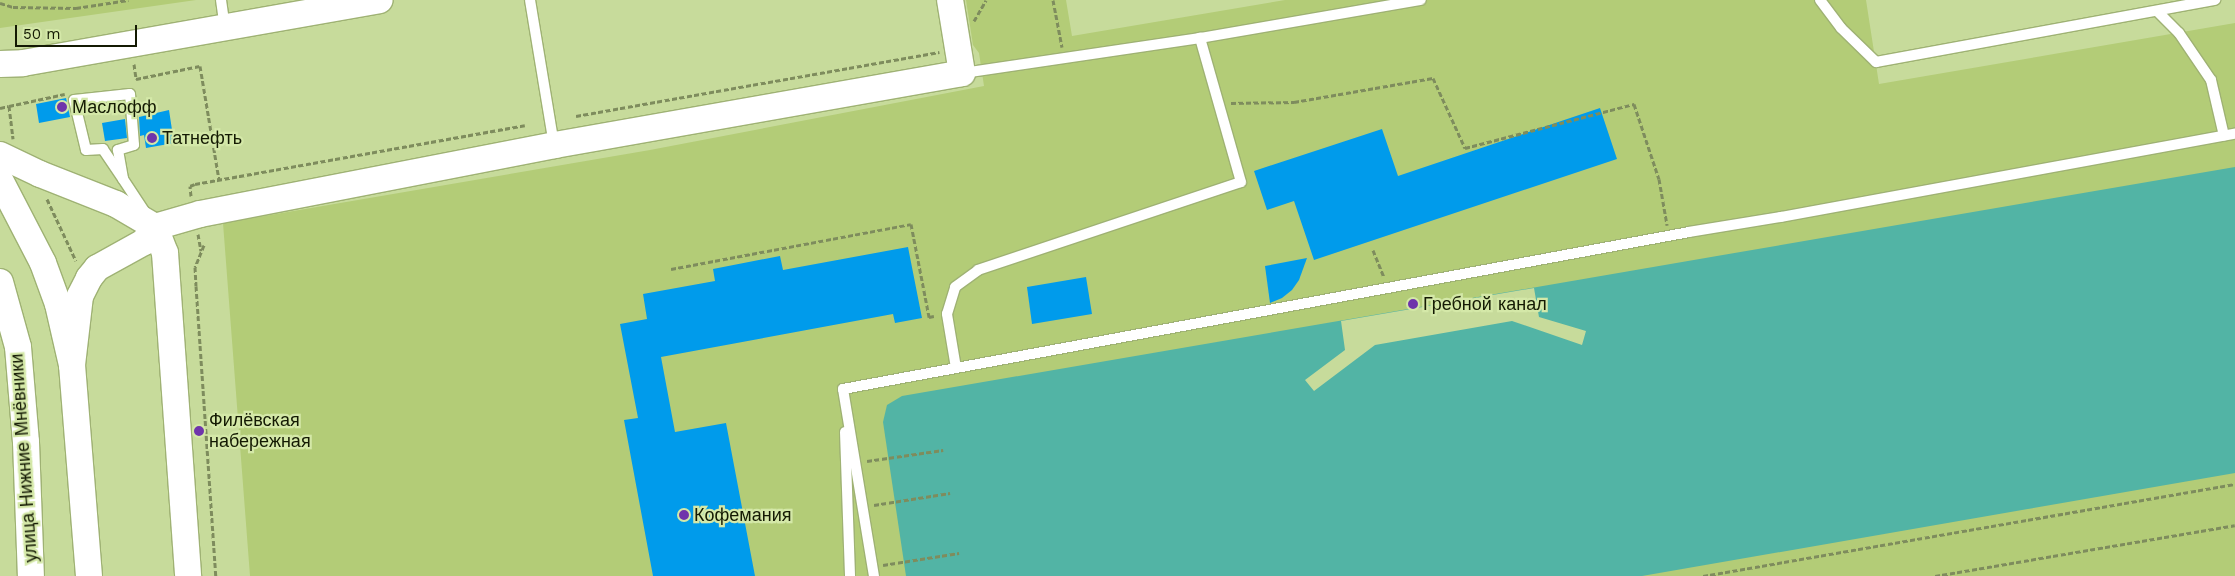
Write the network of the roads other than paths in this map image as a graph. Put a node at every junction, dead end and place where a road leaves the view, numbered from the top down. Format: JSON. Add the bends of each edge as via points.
{"nodes":[{"id":1,"x":221,"y":0,"type":"edge"},
{"id":2,"x":379,"y":0,"type":"edge"},
{"id":3,"x":530,"y":0,"type":"edge"},
{"id":4,"x":950,"y":0,"type":"edge"},
{"id":5,"x":1421,"y":0,"type":"edge"},
{"id":6,"x":1820,"y":0,"type":"edge"},
{"id":7,"x":2215,"y":0,"type":"edge"},
{"id":8,"x":2157,"y":11,"type":"junction"},
{"id":9,"x":225,"y":28,"type":"junction"},
{"id":10,"x":1200,"y":38,"type":"junction"},
{"id":11,"x":960,"y":60,"type":"junction"},
{"id":12,"x":12,"y":64,"type":"edge"},
{"id":13,"x":0,"y":75,"type":"edge"},
{"id":14,"x":2235,"y":134,"type":"edge"},
{"id":15,"x":2224,"y":136,"type":"junction"},
{"id":16,"x":554,"y":146,"type":"junction"},
{"id":17,"x":7,"y":149,"type":"edge"},
{"id":18,"x":123,"y":179,"type":"junction"},
{"id":19,"x":0,"y":180,"type":"edge"},
{"id":20,"x":155,"y":227,"type":"junction"},
{"id":21,"x":0,"y":282,"type":"edge"},
{"id":22,"x":72,"y":365,"type":"junction"},
{"id":23,"x":956,"y":368,"type":"junction"},
{"id":24,"x":843,"y":389,"type":"junction"},
{"id":25,"x":873,"y":571,"type":"edge"},
{"id":26,"x":31,"y":576,"type":"edge"},
{"id":27,"x":88,"y":576,"type":"edge"},
{"id":28,"x":188,"y":576,"type":"edge"},
{"id":29,"x":850,"y":576,"type":"edge"}],
"edges":[{"from":1,"to":9,"type":"lane"},
{"from":2,"to":9,"type":"street"},
{"from":3,"to":16,"type":"lane"},
{"from":4,"to":11,"type":"street"},
{"from":5,"to":10,"type":"lane"},
{"from":6,"to":8,"type":"lane","via":[[1876,62]]},
{"from":7,"to":8,"type":"lane"},
{"from":8,"to":15,"type":"lane","via":[[2179,33],[2211,80]]},
{"from":9,"to":12,"type":"street"},
{"from":10,"to":11,"type":"lane","via":[[1064,57]]},
{"from":10,"to":23,"type":"lane","via":[[1241,182],[978,270],[955,287],[947,314]]},
{"from":11,"to":16,"type":"street"},
{"from":12,"to":13,"type":"street"},
{"from":14,"to":15,"type":"lane"},
{"from":15,"to":23,"type":"lane"},
{"from":16,"to":20,"type":"street","via":[[200,214]]},
{"from":17,"to":20,"type":"street","via":[[40,174],[116,204]]},
{"from":18,"to":18,"type":"lane","via":[[118,150],[134,145],[130,94],[74,100],[86,150],[103,149]]},
{"from":18,"to":20,"type":"lane"},
{"from":19,"to":22,"type":"street","via":[[43,264],[58,304]]},
{"from":20,"to":22,"type":"street","via":[[144,242],[96,268],[88,278],[80,296]]},
{"from":20,"to":28,"type":"street","via":[[165,253]]},
{"from":21,"to":26,"type":"street","name":"улица Нижние Мнёвники","via":[[18,347],[26,442]]},
{"from":22,"to":27,"type":"street"},
{"from":23,"to":24,"type":"lane"},
{"from":24,"to":25,"type":"lane"},
{"from":24,"to":29,"type":"lane"}]}
